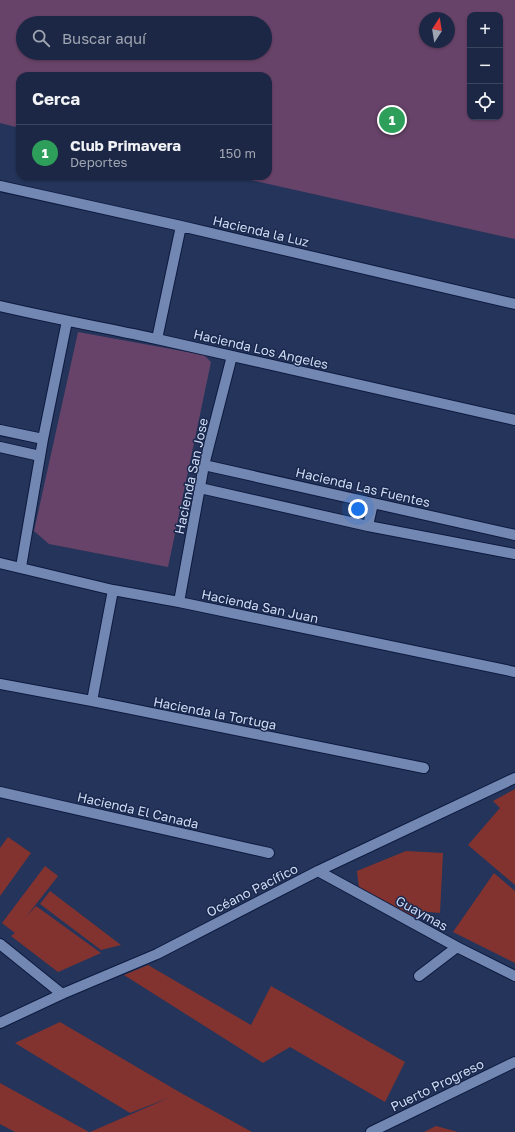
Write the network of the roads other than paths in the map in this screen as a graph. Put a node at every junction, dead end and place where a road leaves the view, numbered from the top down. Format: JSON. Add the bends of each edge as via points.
{"nodes":[{"id":1,"x":0,"y":186,"type":"edge"},
{"id":2,"x":182,"y":226,"type":"junction"},
{"id":3,"x":515,"y":304,"type":"edge"},
{"id":4,"x":0,"y":306,"type":"edge"},
{"id":5,"x":67,"y":321,"type":"junction"},
{"id":6,"x":157,"y":339,"type":"junction"},
{"id":7,"x":232,"y":356,"type":"junction"},
{"id":8,"x":515,"y":420,"type":"edge"},
{"id":9,"x":0,"y":430,"type":"edge"},
{"id":10,"x":43,"y":440,"type":"junction"},
{"id":11,"x":0,"y":447,"type":"edge"},
{"id":12,"x":40,"y":456,"type":"junction"},
{"id":13,"x":204,"y":465,"type":"junction"},
{"id":14,"x":200,"y":488,"type":"junction"},
{"id":15,"x":373,"y":503,"type":"junction"},
{"id":16,"x":368,"y":526,"type":"junction"},
{"id":17,"x":515,"y":535,"type":"edge"},
{"id":18,"x":515,"y":554,"type":"edge"},
{"id":19,"x":0,"y":563,"type":"edge"},
{"id":20,"x":21,"y":567,"type":"junction"},
{"id":21,"x":113,"y":590,"type":"junction"},
{"id":22,"x":179,"y":602,"type":"junction"},
{"id":23,"x":515,"y":672,"type":"edge"},
{"id":24,"x":0,"y":684,"type":"edge"},
{"id":25,"x":92,"y":701,"type":"junction"},
{"id":26,"x":424,"y":768,"type":"dead end"},
{"id":27,"x":515,"y":778,"type":"edge"},
{"id":28,"x":0,"y":792,"type":"edge"},
{"id":29,"x":270,"y":853,"type":"dead end"},
{"id":30,"x":318,"y":871,"type":"junction"},
{"id":31,"x":0,"y":944,"type":"edge"},
{"id":32,"x":457,"y":947,"type":"junction"},
{"id":33,"x":418,"y":976,"type":"dead end"},
{"id":34,"x":515,"y":976,"type":"edge"},
{"id":35,"x":62,"y":994,"type":"junction"},
{"id":36,"x":0,"y":1023,"type":"edge"},
{"id":37,"x":515,"y":1062,"type":"edge"},
{"id":38,"x":371,"y":1132,"type":"edge"}],
"edges":[{"from":1,"to":2,"type":"street","name":"Hacienda la Luz"},
{"from":2,"to":3,"type":"street","name":"Hacienda la Luz"},
{"from":2,"to":6,"type":"street"},
{"from":4,"to":5,"type":"street","name":"Hacienda Los Angeles"},
{"from":5,"to":6,"type":"street","name":"Hacienda Los Angeles"},
{"from":5,"to":10,"type":"street"},
{"from":6,"to":7,"type":"street","name":"Hacienda Los Angeles"},
{"from":7,"to":8,"type":"street","name":"Hacienda Los Angeles"},
{"from":7,"to":13,"type":"street","name":"Hacienda San Jose"},
{"from":9,"to":10,"type":"street"},
{"from":10,"to":12,"type":"street"},
{"from":11,"to":12,"type":"street"},
{"from":12,"to":20,"type":"street"},
{"from":13,"to":14,"type":"street","name":"Hacienda San Jose"},
{"from":13,"to":15,"type":"street","name":"Hacienda Las Fuentes"},
{"from":14,"to":16,"type":"street"},
{"from":14,"to":22,"type":"street","name":"Hacienda San Jose"},
{"from":15,"to":16,"type":"street"},
{"from":15,"to":17,"type":"street","name":"Hacienda Las Fuentes"},
{"from":16,"to":18,"type":"street"},
{"from":19,"to":20,"type":"street","name":"Hacienda San Juan"},
{"from":20,"to":21,"type":"street","name":"Hacienda San Juan"},
{"from":21,"to":22,"type":"street","name":"Hacienda San Juan"},
{"from":21,"to":25,"type":"street"},
{"from":22,"to":23,"type":"street","name":"Hacienda San Juan"},
{"from":24,"to":25,"type":"street","name":"Hacienda la Tortuga"},
{"from":25,"to":26,"type":"street","name":"Hacienda la Tortuga"},
{"from":27,"to":30,"type":"street","name":"Océano Pacífico"},
{"from":28,"to":29,"type":"street","name":"Hacienda El Canada"},
{"from":30,"to":32,"type":"street","name":"Guaymas"},
{"from":30,"to":35,"type":"street","name":"Océano Pacífico","via":[[157,954]]},
{"from":31,"to":35,"type":"street"},
{"from":32,"to":33,"type":"street"},
{"from":32,"to":34,"type":"street","name":"Guaymas"},
{"from":35,"to":36,"type":"street","name":"Océano Pacífico"},
{"from":37,"to":38,"type":"street","name":"Puerto Progreso"}]}
